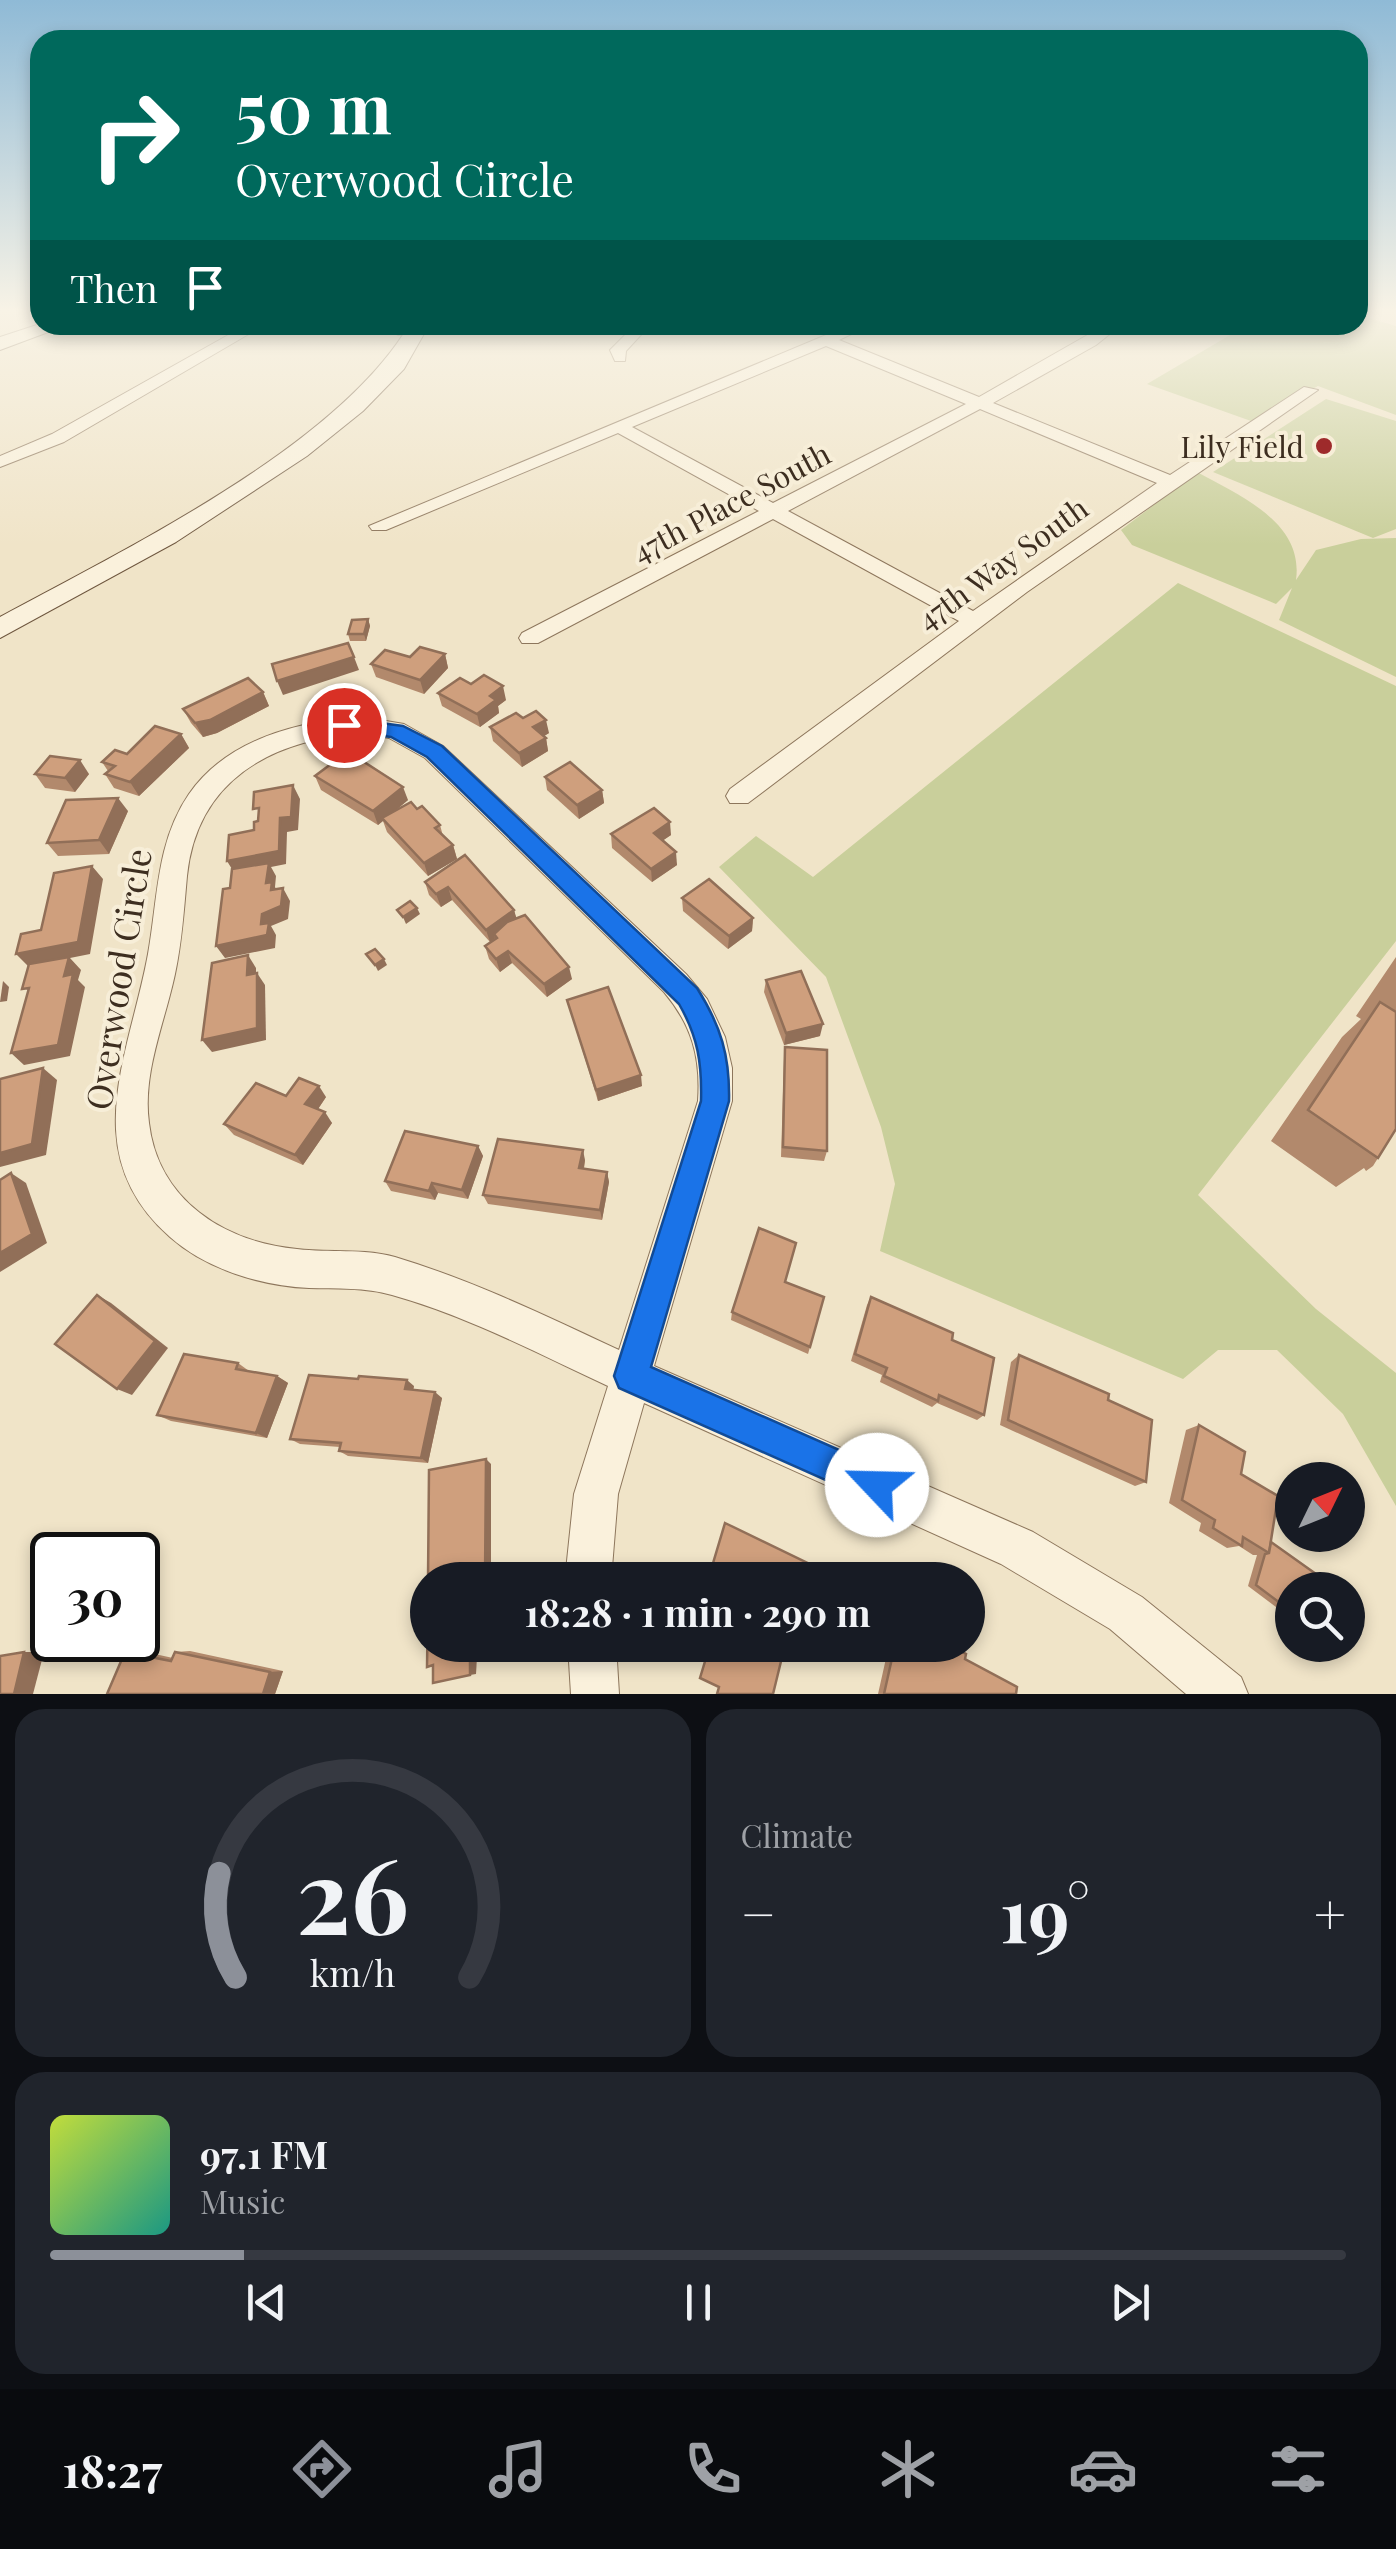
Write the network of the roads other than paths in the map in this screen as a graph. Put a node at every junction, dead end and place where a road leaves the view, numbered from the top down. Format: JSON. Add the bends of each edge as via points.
{"nodes":[{"id":1,"x":148,"y":387,"type":"edge"},
{"id":2,"x":375,"y":387,"type":"edge"},
{"id":3,"x":715,"y":387,"type":"edge"},
{"id":4,"x":941,"y":387,"type":"edge"},
{"id":5,"x":1009,"y":387,"type":"edge"},
{"id":6,"x":1310,"y":390,"type":"dead end"},
{"id":7,"x":980,"y":403,"type":"junction"},
{"id":8,"x":620,"y":427,"type":"junction"},
{"id":9,"x":0,"y":462,"type":"edge"},
{"id":10,"x":1169,"y":480,"type":"junction"},
{"id":11,"x":774,"y":511,"type":"junction"},
{"id":12,"x":379,"y":526,"type":"dead end"},
{"id":13,"x":972,"y":620,"type":"junction"},
{"id":14,"x":0,"y":629,"type":"edge"},
{"id":15,"x":530,"y":638,"type":"dead end"},
{"id":16,"x":739,"y":796,"type":"dead end"},
{"id":17,"x":631,"y":1376,"type":"junction"},
{"id":18,"x":590,"y":1562,"type":"edge"},
{"id":19,"x":593,"y":1662,"type":"edge"},
{"id":20,"x":595,"y":1694,"type":"edge"},
{"id":21,"x":1224,"y":1694,"type":"edge"}],
"edges":[{"from":1,"to":9,"type":"street"},
{"from":2,"to":14,"type":"street","via":[[345,416],[186,526]]},
{"from":3,"to":8,"type":"street"},
{"from":4,"to":7,"type":"street"},
{"from":5,"to":7,"type":"street","name":"47th Place South"},
{"from":6,"to":10,"type":"street","name":"47th Way South"},
{"from":7,"to":10,"type":"street"},
{"from":7,"to":11,"type":"street","name":"47th Place South"},
{"from":8,"to":11,"type":"street"},
{"from":8,"to":12,"type":"street"},
{"from":10,"to":13,"type":"street","name":"47th Way South"},
{"from":11,"to":13,"type":"street"},
{"from":11,"to":15,"type":"street","name":"47th Place South"},
{"from":13,"to":16,"type":"street","name":"47th Way South"},
{"from":17,"to":17,"type":"street","name":"Overwood Circle","via":[[471,1302],[386,1274],[293,1268],[232,1255],[183,1226],[150,1187],[134,1141],[132,1092],[167,936],[179,840],[206,792],[253,752],[288,736],[344,725],[396,730],[423,743],[698,1011],[713,1046],[715,1101]]},
{"from":17,"to":18,"type":"street","name":"Overwood Circle","via":[[596,1494]]},
{"from":17,"to":21,"type":"street","via":[[1017,1548],[1126,1614]]},
{"from":19,"to":20,"type":"street"}]}
